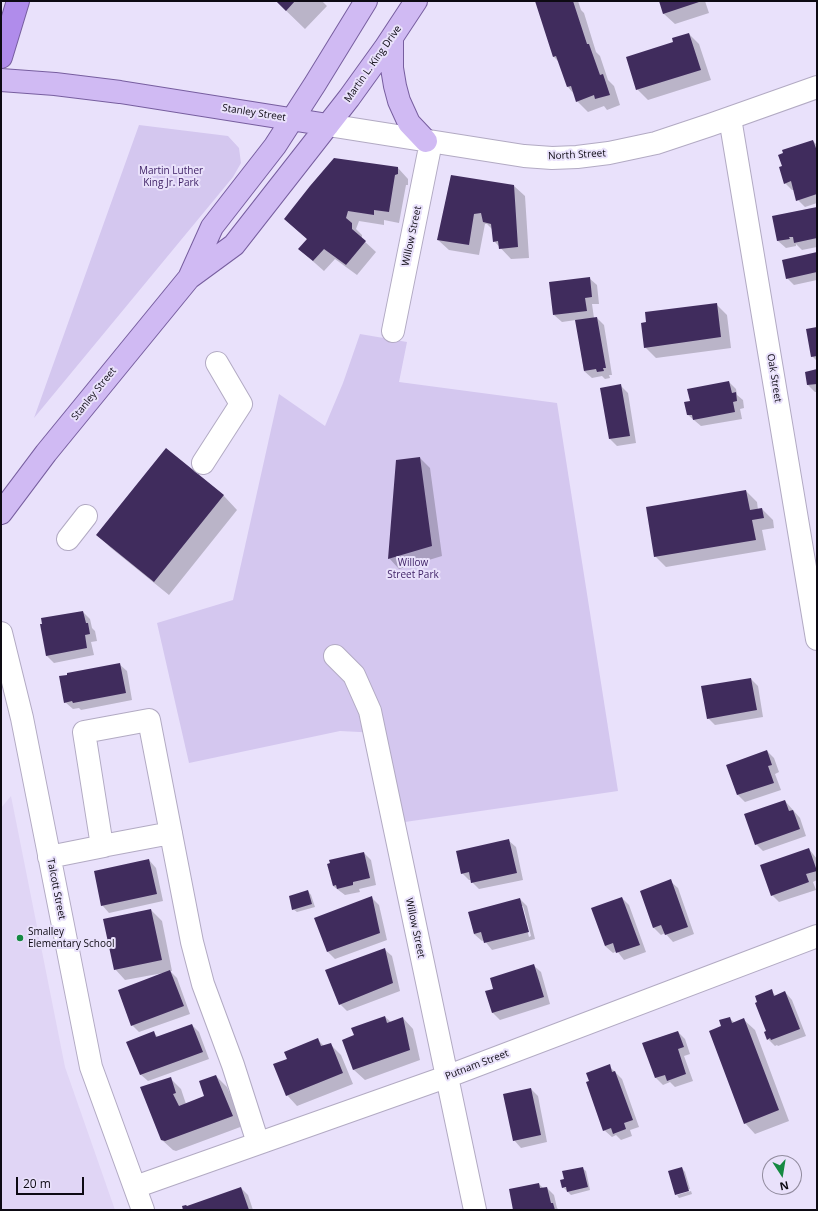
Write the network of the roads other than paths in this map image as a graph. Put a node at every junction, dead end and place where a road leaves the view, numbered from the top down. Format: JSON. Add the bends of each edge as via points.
{"nodes":[{"id":1,"x":18,"y":1,"type":"edge"},
{"id":2,"x":366,"y":1,"type":"edge"},
{"id":3,"x":416,"y":1,"type":"edge"},
{"id":4,"x":392,"y":38,"type":"junction"},
{"id":5,"x":1,"y":57,"type":"edge"},
{"id":6,"x":1,"y":80,"type":"edge"},
{"id":7,"x":817,"y":87,"type":"edge"},
{"id":8,"x":730,"y":118,"type":"junction"},
{"id":9,"x":293,"y":119,"type":"junction"},
{"id":10,"x":328,"y":125,"type":"junction"},
{"id":11,"x":428,"y":141,"type":"junction"},
{"id":12,"x":189,"y":278,"type":"junction"},
{"id":13,"x":392,"y":331,"type":"dead end"},
{"id":14,"x":217,"y":363,"type":"dead end"},
{"id":15,"x":203,"y":463,"type":"dead end"},
{"id":16,"x":1,"y":512,"type":"edge"},
{"id":17,"x":86,"y":516,"type":"dead end"},
{"id":18,"x":68,"y":540,"type":"dead end"},
{"id":19,"x":1,"y":633,"type":"edge"},
{"id":20,"x":817,"y":639,"type":"edge"},
{"id":21,"x":335,"y":656,"type":"dead end"},
{"id":22,"x":171,"y":833,"type":"junction"},
{"id":23,"x":104,"y":846,"type":"junction"},
{"id":24,"x":49,"y":858,"type":"junction"},
{"id":25,"x":817,"y":936,"type":"edge"},
{"id":26,"x":446,"y":1077,"type":"junction"},
{"id":27,"x":258,"y":1144,"type":"junction"},
{"id":28,"x":135,"y":1187,"type":"junction"},
{"id":29,"x":143,"y":1210,"type":"edge"},
{"id":30,"x":475,"y":1210,"type":"edge"}],
"edges":[{"from":1,"to":5,"type":"highway"},
{"from":2,"to":9,"type":"main road"},
{"from":3,"to":4,"type":"main road","name":"Martin L. King Drive"},
{"from":4,"to":10,"type":"main road","name":"Martin L. King Drive"},
{"from":4,"to":11,"type":"main road","via":[[394,86],[400,106],[409,122]]},
{"from":6,"to":9,"type":"main road","name":"Stanley Street","via":[[169,99]]},
{"from":7,"to":8,"type":"street","name":"North Street"},
{"from":8,"to":11,"type":"street","name":"North Street","via":[[639,147],[577,157],[524,156]]},
{"from":8,"to":20,"type":"street","name":"Oak Street"},
{"from":9,"to":10,"type":"main road","name":"Stanley Street"},
{"from":9,"to":12,"type":"main road","name":"Stanley Street","via":[[262,164],[212,227]]},
{"from":10,"to":11,"type":"street","name":"North Street"},
{"from":10,"to":12,"type":"main road","name":"Stanley Street","via":[[234,245]]},
{"from":11,"to":13,"type":"street","name":"Willow Street"},
{"from":12,"to":16,"type":"main road","name":"Stanley Street"},
{"from":14,"to":15,"type":"street","via":[[240,404]]},
{"from":17,"to":18,"type":"street"},
{"from":19,"to":24,"type":"street","name":"Talcott Street","via":[[22,718]]},
{"from":21,"to":26,"type":"street","name":"Willow Street","via":[[354,675],[370,712]]},
{"from":22,"to":23,"type":"street"},
{"from":22,"to":23,"type":"street","via":[[149,720],[84,732]]},
{"from":22,"to":27,"type":"street","via":[[192,942],[203,984],[233,1065]]},
{"from":23,"to":24,"type":"street"},
{"from":24,"to":28,"type":"street","name":"Talcott Street","via":[[91,1067]]},
{"from":25,"to":26,"type":"street","name":"Putnam Street"},
{"from":26,"to":27,"type":"street","name":"Putnam Street"},
{"from":26,"to":30,"type":"street","name":"Willow Street"},
{"from":27,"to":28,"type":"street","name":"Putnam Street"},
{"from":28,"to":29,"type":"street","name":"Talcott Street"}]}
